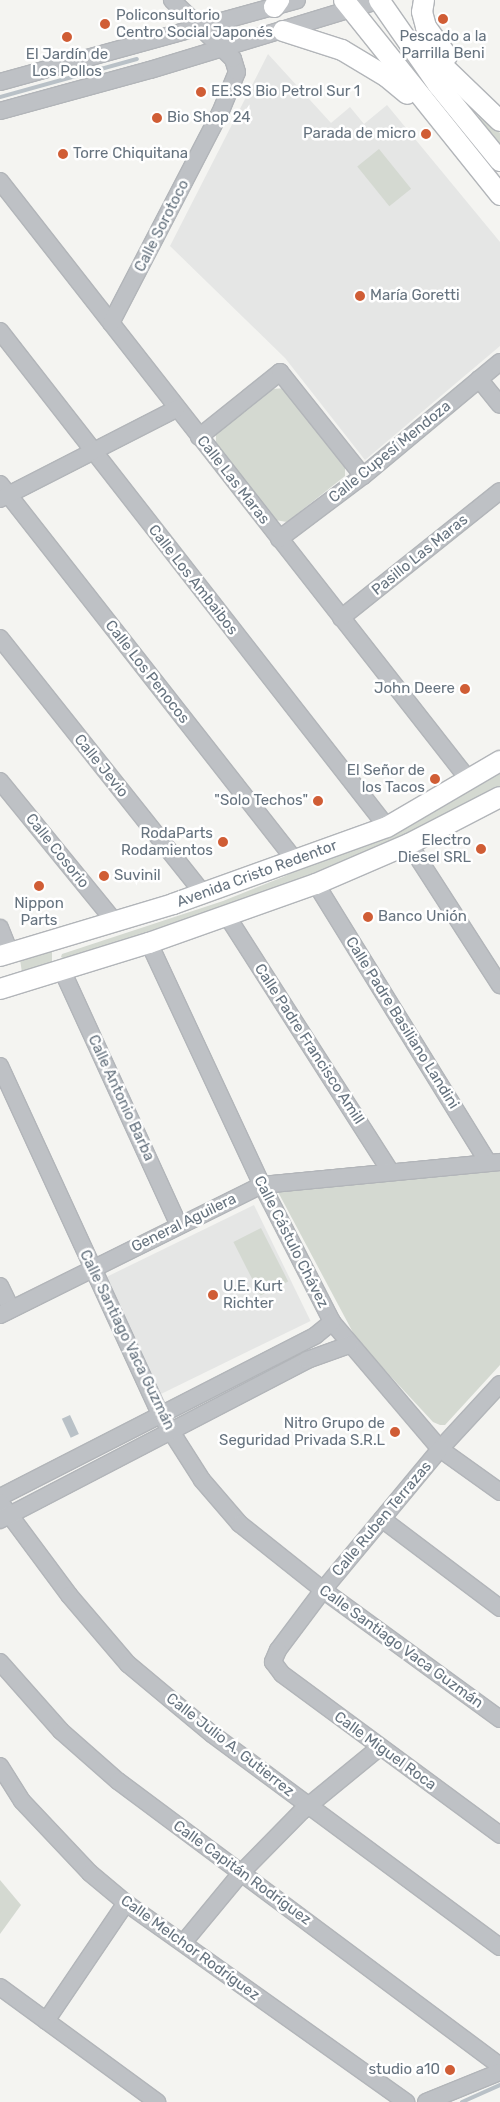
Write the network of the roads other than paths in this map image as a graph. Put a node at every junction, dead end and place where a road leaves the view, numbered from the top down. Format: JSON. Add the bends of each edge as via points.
{"nodes":[{"id":1,"x":172,"y":0,"type":"edge"},
{"id":2,"x":297,"y":0,"type":"edge"},
{"id":3,"x":424,"y":0,"type":"edge"},
{"id":4,"x":366,"y":2,"type":"edge"},
{"id":5,"x":276,"y":3,"type":"edge"},
{"id":6,"x":398,"y":24,"type":"junction"},
{"id":7,"x":198,"y":27,"type":"junction"},
{"id":8,"x":283,"y":31,"type":"junction"},
{"id":9,"x":224,"y":48,"type":"junction"},
{"id":10,"x":0,"y":82,"type":"edge"},
{"id":11,"x":0,"y":111,"type":"edge"},
{"id":12,"x":494,"y":113,"type":"edge"},
{"id":13,"x":438,"y":120,"type":"junction"},
{"id":14,"x":500,"y":161,"type":"edge"},
{"id":15,"x":0,"y":180,"type":"edge"},
{"id":16,"x":500,"y":195,"type":"edge"},
{"id":17,"x":111,"y":323,"type":"junction"},
{"id":18,"x":0,"y":331,"type":"edge"},
{"id":19,"x":500,"y":362,"type":"edge"},
{"id":20,"x":479,"y":379,"type":"junction"},
{"id":21,"x":500,"y":405,"type":"edge"},
{"id":22,"x":176,"y":409,"type":"junction"},
{"id":23,"x":199,"y":437,"type":"junction"},
{"id":24,"x":93,"y":452,"type":"junction"},
{"id":25,"x":362,"y":476,"type":"junction"},
{"id":26,"x":500,"y":491,"type":"edge"},
{"id":27,"x":3,"y":493,"type":"edge"},
{"id":28,"x":279,"y":539,"type":"junction"},
{"id":29,"x":341,"y":618,"type":"junction"},
{"id":30,"x":0,"y":638,"type":"edge"},
{"id":31,"x":500,"y":761,"type":"edge"},
{"id":32,"x":468,"y":779,"type":"junction"},
{"id":33,"x":0,"y":781,"type":"edge"},
{"id":34,"x":500,"y":797,"type":"edge"},
{"id":35,"x":387,"y":827,"type":"junction"},
{"id":36,"x":409,"y":844,"type":"junction"},
{"id":37,"x":295,"y":860,"type":"junction"},
{"id":38,"x":316,"y":884,"type":"junction"},
{"id":39,"x":203,"y":893,"type":"junction"},
{"id":40,"x":227,"y":916,"type":"junction"},
{"id":41,"x":114,"y":921,"type":"junction"},
{"id":42,"x":0,"y":928,"type":"edge"},
{"id":43,"x":74,"y":935,"type":"junction"},
{"id":44,"x":149,"y":943,"type":"junction"},
{"id":45,"x":5,"y":954,"type":"edge"},
{"id":46,"x":62,"y":970,"type":"junction"},
{"id":47,"x":500,"y":985,"type":"edge"},
{"id":48,"x":0,"y":988,"type":"edge"},
{"id":49,"x":0,"y":1066,"type":"edge"},
{"id":50,"x":494,"y":1162,"type":"edge"},
{"id":51,"x":391,"y":1172,"type":"junction"},
{"id":52,"x":262,"y":1185,"type":"junction"},
{"id":53,"x":179,"y":1226,"type":"junction"},
{"id":54,"x":92,"y":1268,"type":"junction"},
{"id":55,"x":0,"y":1286,"type":"edge"},
{"id":56,"x":5,"y":1312,"type":"edge"},
{"id":57,"x":332,"y":1322,"type":"junction"},
{"id":58,"x":349,"y":1345,"type":"junction"},
{"id":59,"x":500,"y":1384,"type":"edge"},
{"id":60,"x":160,"y":1414,"type":"junction"},
{"id":61,"x":172,"y":1432,"type":"junction"},
{"id":62,"x":440,"y":1449,"type":"junction"},
{"id":63,"x":500,"y":1492,"type":"edge"},
{"id":64,"x":0,"y":1497,"type":"edge"},
{"id":65,"x":3,"y":1513,"type":"edge"},
{"id":66,"x":382,"y":1519,"type":"junction"},
{"id":67,"x":323,"y":1590,"type":"junction"},
{"id":68,"x":500,"y":1608,"type":"edge"},
{"id":69,"x":0,"y":1662,"type":"edge"},
{"id":70,"x":273,"y":1662,"type":"joint"},
{"id":71,"x":500,"y":1719,"type":"edge"},
{"id":72,"x":379,"y":1748,"type":"junction"},
{"id":73,"x":0,"y":1766,"type":"edge"},
{"id":74,"x":310,"y":1807,"type":"junction"},
{"id":75,"x":500,"y":1835,"type":"edge"},
{"id":76,"x":242,"y":1872,"type":"junction"},
{"id":77,"x":126,"y":1903,"type":"junction"},
{"id":78,"x":184,"y":1942,"type":"junction"},
{"id":79,"x":500,"y":1947,"type":"edge"},
{"id":80,"x":0,"y":1987,"type":"edge"},
{"id":81,"x":46,"y":2021,"type":"junction"},
{"id":82,"x":500,"y":2066,"type":"edge"},
{"id":83,"x":500,"y":2072,"type":"edge"},
{"id":84,"x":157,"y":2102,"type":"edge"},
{"id":85,"x":406,"y":2102,"type":"edge"},
{"id":86,"x":426,"y":2102,"type":"edge"}],
"edges":[{"from":1,"to":7,"type":"street"},
{"from":2,"to":5,"type":"street"},
{"from":3,"to":12,"type":"main road","via":[[423,16],[430,35]]},
{"from":4,"to":6,"type":"main road"},
{"from":4,"to":8,"type":"street"},
{"from":4,"to":13,"type":"main road","via":[[365,27]]},
{"from":5,"to":7,"type":"street"},
{"from":6,"to":12,"type":"main road"},
{"from":6,"to":14,"type":"main road","via":[[438,85]]},
{"from":7,"to":9,"type":"street"},
{"from":7,"to":10,"type":"street"},
{"from":8,"to":9,"type":"street"},
{"from":8,"to":13,"type":"main road","via":[[338,48],[361,60],[387,77]]},
{"from":9,"to":11,"type":"street"},
{"from":9,"to":17,"type":"street","name":"Calle Sorotoco","via":[[233,59],[237,72],[220,113]]},
{"from":13,"to":16,"type":"main road"},
{"from":15,"to":17,"type":"street","name":"Calle Las Maras"},
{"from":17,"to":22,"type":"street","name":"Calle Las Maras"},
{"from":18,"to":24,"type":"street","name":"Calle Los Ambaibos"},
{"from":19,"to":20,"type":"street","name":"Calle Cupesí Mendoza"},
{"from":20,"to":21,"type":"street"},
{"from":20,"to":25,"type":"street","name":"Calle Cupesí Mendoza"},
{"from":22,"to":23,"type":"street","name":"Calle Las Maras"},
{"from":22,"to":24,"type":"street"},
{"from":23,"to":25,"type":"street","via":[[280,372]]},
{"from":23,"to":28,"type":"street","name":"Calle Las Maras"},
{"from":24,"to":27,"type":"street"},
{"from":24,"to":35,"type":"street","name":"Calle Los Ambaibos"},
{"from":25,"to":28,"type":"street","name":"Calle Cupesí Mendoza"},
{"from":26,"to":29,"type":"street","name":"Pasillo Las Maras"},
{"from":27,"to":37,"type":"street","name":"Calle Los Penocos"},
{"from":28,"to":29,"type":"street","name":"Calle Las Maras"},
{"from":29,"to":32,"type":"street","name":"Calle Las Maras"},
{"from":30,"to":39,"type":"street","name":"Calle Jevio"},
{"from":31,"to":32,"type":"main road","name":"Avenida Cristo Redentor"},
{"from":32,"to":35,"type":"main road","name":"Avenida Cristo Redentor"},
{"from":33,"to":41,"type":"street","name":"Calle Cosorio"},
{"from":34,"to":36,"type":"main road","name":"Avenida Cristo Redentor"},
{"from":35,"to":37,"type":"main road","name":"Avenida Cristo Redentor"},
{"from":36,"to":38,"type":"main road","name":"Avenida Cristo Redentor"},
{"from":36,"to":47,"type":"street"},
{"from":37,"to":39,"type":"main road","name":"Avenida Cristo Redentor"},
{"from":38,"to":40,"type":"main road","name":"Avenida Cristo Redentor"},
{"from":38,"to":50,"type":"street","name":"Calle Padre Basiliano Landini"},
{"from":39,"to":41,"type":"main road","name":"Avenida Cristo Redentor"},
{"from":40,"to":44,"type":"main road","name":"Avenida Cristo Redentor"},
{"from":40,"to":51,"type":"street","name":"Calle Padre Francisco Amill"},
{"from":41,"to":43,"type":"main road","name":"Avenida Cristo Redentor"},
{"from":42,"to":45,"type":"street"},
{"from":43,"to":45,"type":"main road","name":"Avenida Cristo Redentor"},
{"from":43,"to":46,"type":"main road","via":[[55,952]]},
{"from":44,"to":46,"type":"main road","name":"Avenida Cristo Redentor"},
{"from":44,"to":52,"type":"street","name":"Calle Cástulo Chávez"},
{"from":45,"to":48,"type":"main road","via":[[17,960],[18,971]]},
{"from":46,"to":48,"type":"main road","name":"Avenida Cristo Redentor"},
{"from":46,"to":53,"type":"street","name":"Calle Antonio Barba"},
{"from":49,"to":54,"type":"street","name":"Calle Santiago Vaca Guzmán"},
{"from":50,"to":51,"type":"street","name":"General Aguilera"},
{"from":51,"to":52,"type":"street","name":"General Aguilera"},
{"from":52,"to":53,"type":"street","name":"General Aguilera"},
{"from":52,"to":57,"type":"street","name":"Calle Cástulo Chávez"},
{"from":53,"to":54,"type":"street","name":"General Aguilera"},
{"from":54,"to":56,"type":"street","name":"General Aguilera"},
{"from":54,"to":60,"type":"street","name":"Calle Santiago Vaca Guzmán"},
{"from":55,"to":56,"type":"street"},
{"from":57,"to":58,"type":"street","name":"Calle Cástulo Chávez"},
{"from":57,"to":60,"type":"street","via":[[316,1335]]},
{"from":58,"to":61,"type":"street","via":[[307,1360]]},
{"from":58,"to":62,"type":"street","name":"Calle Cástulo Chávez"},
{"from":59,"to":62,"type":"street","name":"Calle Ruben Terrazas"},
{"from":60,"to":61,"type":"street","name":"Calle Santiago Vaca Guzmán"},
{"from":60,"to":64,"type":"street"},
{"from":61,"to":65,"type":"street"},
{"from":61,"to":67,"type":"street","name":"Calle Santiago Vaca Guzmán","via":[[202,1480],[240,1524]]},
{"from":62,"to":63,"type":"street","name":"Calle Cástulo Chávez"},
{"from":62,"to":66,"type":"street","name":"Calle Ruben Terrazas"},
{"from":65,"to":74,"type":"street","name":"Calle Julio A. Gutierrez","via":[[128,1664],[212,1734]]},
{"from":66,"to":67,"type":"street","name":"Calle Ruben Terrazas"},
{"from":66,"to":68,"type":"street"},
{"from":67,"to":70,"type":"street","name":"Calle Ruben Terrazas","via":[[278,1650]]},
{"from":67,"to":71,"type":"street","name":"Calle Santiago Vaca Guzmán"},
{"from":69,"to":76,"type":"street","name":"Calle Capitán Rodríguez","via":[[83,1752]]},
{"from":70,"to":72,"type":"street","name":"Calle Miguel Roca","via":[[282,1674]]},
{"from":72,"to":74,"type":"street"},
{"from":72,"to":75,"type":"street","name":"Calle Miguel Roca"},
{"from":73,"to":77,"type":"street","name":"Calle Melchor Rodríguez","via":[[22,1801],[90,1872]]},
{"from":74,"to":76,"type":"street","via":[[302,1811]]},
{"from":74,"to":79,"type":"street","name":"Calle Julio A. Gutierrez"},
{"from":76,"to":78,"type":"street"},
{"from":76,"to":82,"type":"street","name":"Calle Capitán Rodríguez"},
{"from":77,"to":78,"type":"street","name":"Calle Melchor Rodríguez"},
{"from":77,"to":81,"type":"street"},
{"from":78,"to":85,"type":"street","name":"Calle Melchor Rodríguez"},
{"from":80,"to":81,"type":"street"},
{"from":81,"to":84,"type":"street"},
{"from":83,"to":86,"type":"street"}]}
